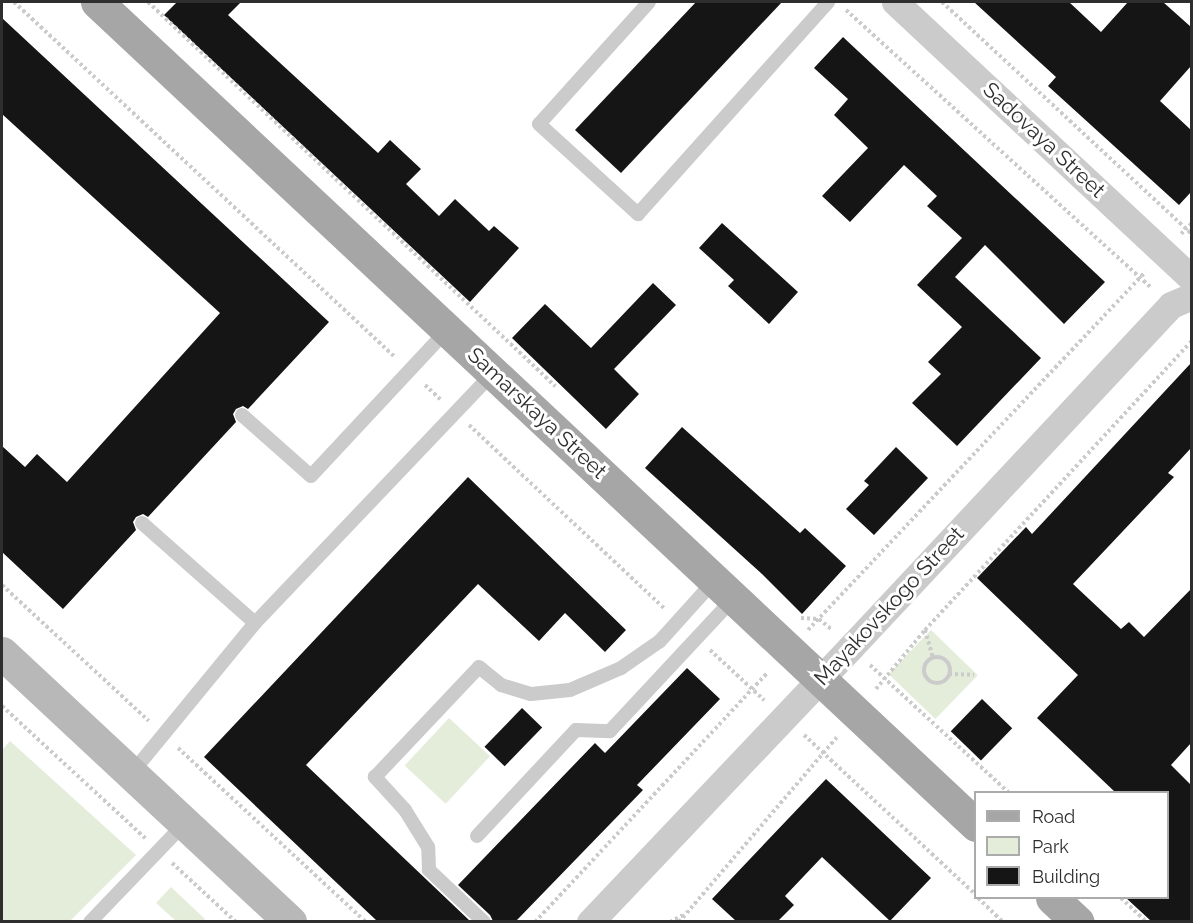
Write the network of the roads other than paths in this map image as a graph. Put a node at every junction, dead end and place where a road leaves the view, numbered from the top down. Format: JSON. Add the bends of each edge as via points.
{"nodes":[{"id":1,"x":97,"y":2,"type":"edge"},
{"id":2,"x":649,"y":2,"type":"edge"},
{"id":3,"x":828,"y":2,"type":"edge"},
{"id":4,"x":895,"y":2,"type":"edge"},
{"id":5,"x":1191,"y":279,"type":"edge"},
{"id":6,"x":1181,"y":300,"type":"edge"},
{"id":7,"x":447,"y":330,"type":"junction"},
{"id":8,"x":494,"y":372,"type":"junction"},
{"id":9,"x":242,"y":415,"type":"dead end"},
{"id":10,"x":142,"y":524,"type":"dead end"},
{"id":11,"x":725,"y":589,"type":"junction"},
{"id":12,"x":255,"y":623,"type":"junction"},
{"id":13,"x":2,"y":653,"type":"edge"},
{"id":14,"x":820,"y":678,"type":"junction"},
{"id":15,"x":131,"y":774,"type":"junction"},
{"id":16,"x":185,"y":824,"type":"junction"},
{"id":17,"x":974,"y":824,"type":"edge"},
{"id":18,"x":477,"y":836,"type":"dead end"},
{"id":19,"x":1054,"y":899,"type":"edge"},
{"id":20,"x":90,"y":921,"type":"edge"},
{"id":21,"x":290,"y":921,"type":"edge"},
{"id":22,"x":484,"y":921,"type":"edge"},
{"id":23,"x":590,"y":921,"type":"edge"},
{"id":24,"x":1078,"y":921,"type":"edge"}],
"edges":[{"from":1,"to":7,"type":"main road","name":"Samarskaya Street"},
{"from":2,"to":3,"type":"lane","via":[[538,124],[638,214]]},
{"from":4,"to":5,"type":"street","name":"Sadovaya Street"},
{"from":6,"to":14,"type":"street","name":"Mayakovskogo Street"},
{"from":7,"to":8,"type":"main road","name":"Samarskaya Street"},
{"from":7,"to":9,"type":"lane","via":[[311,476]]},
{"from":8,"to":11,"type":"main road","name":"Samarskaya Street"},
{"from":8,"to":12,"type":"lane"},
{"from":10,"to":12,"type":"lane"},
{"from":11,"to":14,"type":"main road","name":"Samarskaya Street"},
{"from":11,"to":18,"type":"lane","via":[[610,731],[576,730]]},
{"from":11,"to":22,"type":"lane","via":[[621,668],[570,690],[531,694],[501,685],[479,667],[375,777],[405,810],[428,848],[429,870]]},
{"from":12,"to":15,"type":"lane"},
{"from":13,"to":15,"type":"street"},
{"from":14,"to":17,"type":"main road","name":"Samarskaya Street"},
{"from":14,"to":23,"type":"street","name":"Mayakovskogo Street"},
{"from":15,"to":16,"type":"street"},
{"from":16,"to":20,"type":"lane"},
{"from":16,"to":21,"type":"street"},
{"from":19,"to":24,"type":"main road"}]}
